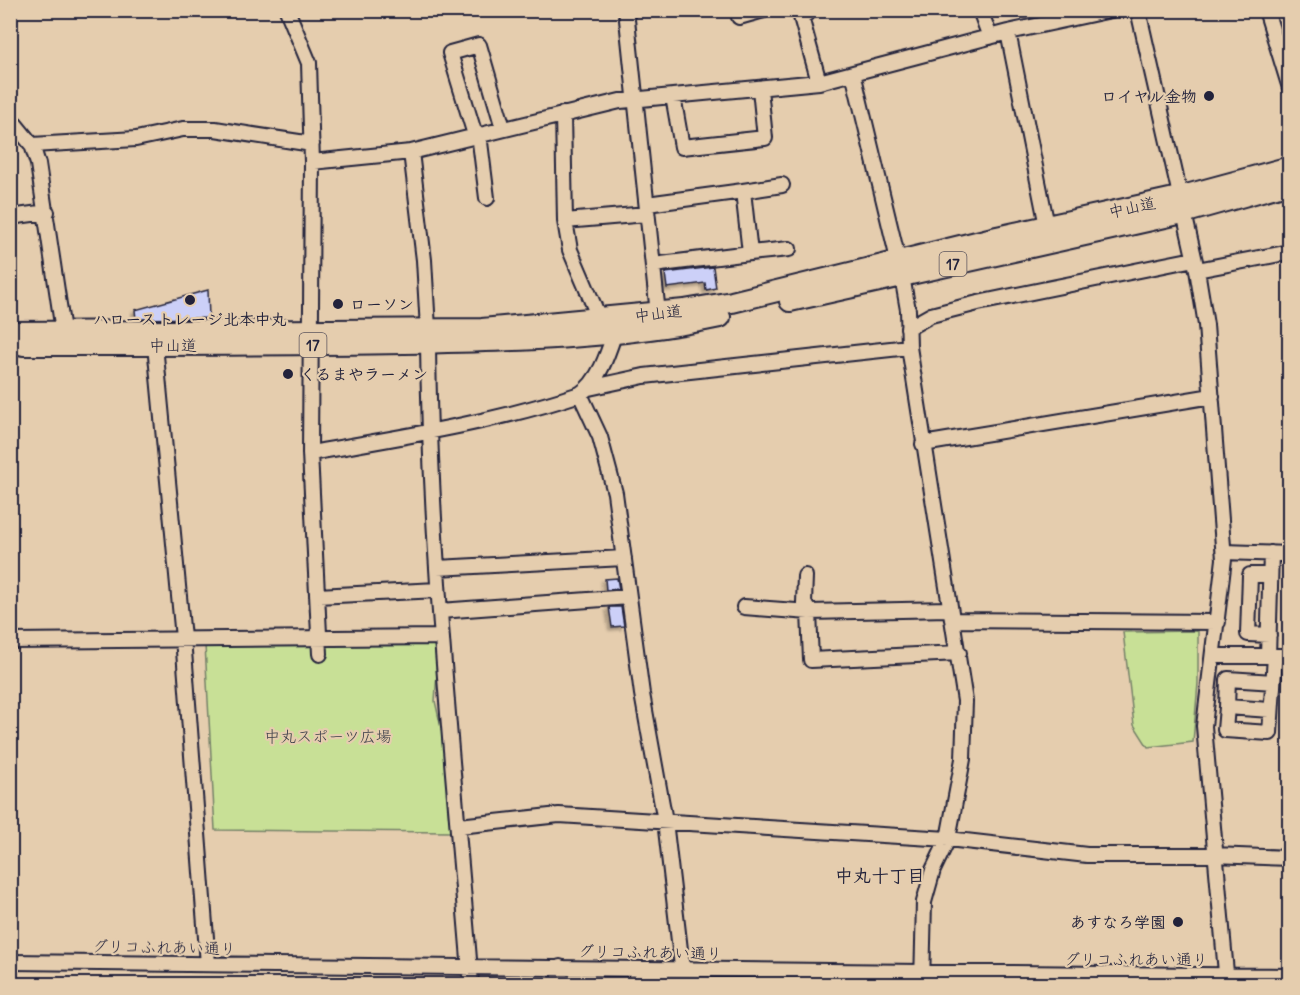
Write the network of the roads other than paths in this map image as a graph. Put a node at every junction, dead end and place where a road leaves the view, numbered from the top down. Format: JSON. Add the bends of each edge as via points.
{"nodes":[{"id":1,"x":287,"y":10,"type":"edge"},
{"id":2,"x":626,"y":10,"type":"edge"},
{"id":3,"x":764,"y":10,"type":"edge"},
{"id":4,"x":980,"y":10,"type":"edge"},
{"id":5,"x":1111,"y":10,"type":"edge"},
{"id":6,"x":1137,"y":10,"type":"edge"},
{"id":7,"x":1266,"y":10,"type":"edge"},
{"id":8,"x":803,"y":13,"type":"edge"},
{"id":9,"x":739,"y":17,"type":"dead end"},
{"id":10,"x":1008,"y":32,"type":"junction"},
{"id":11,"x":990,"y":37,"type":"junction"},
{"id":12,"x":853,"y":73,"type":"junction"},
{"id":13,"x":819,"y":82,"type":"junction"},
{"id":14,"x":760,"y":88,"type":"junction"},
{"id":15,"x":1290,"y":88,"type":"edge"},
{"id":16,"x":674,"y":96,"type":"junction"},
{"id":17,"x":636,"y":101,"type":"junction"},
{"id":18,"x":564,"y":114,"type":"junction"},
{"id":19,"x":10,"y":118,"type":"edge"},
{"id":20,"x":503,"y":128,"type":"junction"},
{"id":21,"x":477,"y":134,"type":"junction"},
{"id":22,"x":312,"y":144,"type":"junction"},
{"id":23,"x":32,"y":145,"type":"junction"},
{"id":24,"x":411,"y":152,"type":"junction"},
{"id":25,"x":312,"y":162,"type":"junction"},
{"id":26,"x":1290,"y":167,"type":"edge"},
{"id":27,"x":1290,"y":183,"type":"edge"},
{"id":28,"x":782,"y":185,"type":"dead end"},
{"id":29,"x":743,"y":191,"type":"junction"},
{"id":30,"x":487,"y":198,"type":"dead end"},
{"id":31,"x":1181,"y":205,"type":"junction"},
{"id":32,"x":647,"y":209,"type":"junction"},
{"id":33,"x":47,"y":212,"type":"junction"},
{"id":34,"x":10,"y":217,"type":"edge"},
{"id":35,"x":565,"y":220,"type":"junction"},
{"id":36,"x":1047,"y":226,"type":"junction"},
{"id":37,"x":789,"y":249,"type":"dead end"},
{"id":38,"x":1290,"y":252,"type":"edge"},
{"id":39,"x":750,"y":253,"type":"junction"},
{"id":40,"x":1196,"y":264,"type":"junction"},
{"id":41,"x":653,"y":265,"type":"junction"},
{"id":42,"x":901,"y":269,"type":"junction"},
{"id":43,"x":658,"y":314,"type":"junction"},
{"id":44,"x":607,"y":326,"type":"junction"},
{"id":45,"x":908,"y":328,"type":"junction"},
{"id":46,"x":63,"y":331,"type":"junction"},
{"id":47,"x":10,"y":332,"type":"edge"},
{"id":48,"x":428,"y":336,"type":"junction"},
{"id":49,"x":311,"y":337,"type":"junction"},
{"id":50,"x":10,"y":345,"type":"edge"},
{"id":51,"x":155,"y":345,"type":"junction"},
{"id":52,"x":909,"y":347,"type":"junction"},
{"id":53,"x":584,"y":391,"type":"junction"},
{"id":54,"x":1212,"y":396,"type":"junction"},
{"id":55,"x":429,"y":432,"type":"junction"},
{"id":56,"x":923,"y":444,"type":"junction"},
{"id":57,"x":310,"y":453,"type":"junction"},
{"id":58,"x":1224,"y":552,"type":"junction"},
{"id":59,"x":1271,"y":553,"type":"junction"},
{"id":60,"x":1290,"y":554,"type":"edge"},
{"id":61,"x":624,"y":558,"type":"junction"},
{"id":62,"x":437,"y":568,"type":"junction"},
{"id":63,"x":1270,"y":575,"type":"junction"},
{"id":64,"x":805,"y":576,"type":"dead end"},
{"id":65,"x":438,"y":590,"type":"junction"},
{"id":66,"x":317,"y":596,"type":"junction"},
{"id":67,"x":629,"y":597,"type":"junction"},
{"id":68,"x":744,"y":607,"type":"dead end"},
{"id":69,"x":440,"y":611,"type":"junction"},
{"id":70,"x":809,"y":612,"type":"junction"},
{"id":71,"x":950,"y":615,"type":"junction"},
{"id":72,"x":1218,"y":622,"type":"junction"},
{"id":73,"x":1269,"y":634,"type":"junction"},
{"id":74,"x":183,"y":638,"type":"junction"},
{"id":75,"x":318,"y":638,"type":"junction"},
{"id":76,"x":441,"y":638,"type":"junction"},
{"id":77,"x":10,"y":641,"type":"edge"},
{"id":78,"x":959,"y":653,"type":"junction"},
{"id":79,"x":320,"y":654,"type":"dead end"},
{"id":80,"x":1214,"y":656,"type":"junction"},
{"id":81,"x":1272,"y":656,"type":"junction"},
{"id":82,"x":1290,"y":656,"type":"edge"},
{"id":83,"x":1273,"y":682,"type":"junction"},
{"id":84,"x":1227,"y":707,"type":"junction"},
{"id":85,"x":1271,"y":710,"type":"junction"},
{"id":86,"x":665,"y":821,"type":"junction"},
{"id":87,"x":459,"y":826,"type":"junction"},
{"id":88,"x":948,"y":839,"type":"junction"},
{"id":89,"x":1214,"y":855,"type":"junction"},
{"id":90,"x":1290,"y":858,"type":"edge"},
{"id":91,"x":10,"y":962,"type":"edge"},
{"id":92,"x":208,"y":964,"type":"junction"},
{"id":93,"x":470,"y":967,"type":"junction"},
{"id":94,"x":560,"y":967,"type":"junction"},
{"id":95,"x":683,"y":969,"type":"junction"},
{"id":96,"x":1290,"y":976,"type":"edge"},
{"id":97,"x":922,"y":979,"type":"edge"},
{"id":98,"x":1226,"y":980,"type":"edge"},
{"id":99,"x":471,"y":984,"type":"edge"},
{"id":100,"x":560,"y":984,"type":"edge"},
{"id":101,"x":684,"y":984,"type":"edge"}],
"edges":[{"from":1,"to":22,"type":"street","via":[[309,63]]},
{"from":2,"to":17,"type":"street"},
{"from":3,"to":9,"type":"street"},
{"from":4,"to":11,"type":"street"},
{"from":5,"to":10,"type":"street"},
{"from":6,"to":31,"type":"street"},
{"from":7,"to":15,"type":"street"},
{"from":8,"to":13,"type":"street"},
{"from":10,"to":11,"type":"street"},
{"from":10,"to":36,"type":"street"},
{"from":11,"to":12,"type":"street"},
{"from":12,"to":13,"type":"street"},
{"from":12,"to":42,"type":"street"},
{"from":13,"to":14,"type":"street"},
{"from":14,"to":16,"type":"street"},
{"from":14,"to":16,"type":"street","via":[[765,138],[682,147]]},
{"from":16,"to":17,"type":"street"},
{"from":17,"to":18,"type":"street"},
{"from":17,"to":32,"type":"street"},
{"from":18,"to":20,"type":"street"},
{"from":18,"to":35,"type":"street"},
{"from":19,"to":23,"type":"street"},
{"from":20,"to":21,"type":"street"},
{"from":20,"to":21,"type":"street","via":[[479,45],[450,53]]},
{"from":21,"to":24,"type":"street"},
{"from":21,"to":30,"type":"street"},
{"from":22,"to":23,"type":"street","via":[[214,129],[183,129],[136,139]]},
{"from":22,"to":25,"type":"street"},
{"from":23,"to":33,"type":"street"},
{"from":24,"to":25,"type":"street"},
{"from":24,"to":48,"type":"street","via":[[424,260]]},
{"from":25,"to":49,"type":"street"},
{"from":26,"to":31,"type":"highway","name":"中山道","number":"17"},
{"from":27,"to":31,"type":"highway","name":"中山道","number":"17"},
{"from":28,"to":29,"type":"street"},
{"from":29,"to":32,"type":"street"},
{"from":29,"to":39,"type":"street"},
{"from":31,"to":36,"type":"highway","name":"中山道","number":"17"},
{"from":31,"to":40,"type":"street"},
{"from":31,"to":42,"type":"highway","name":"中山道","number":"17"},
{"from":32,"to":35,"type":"street"},
{"from":32,"to":41,"type":"street"},
{"from":33,"to":34,"type":"street"},
{"from":33,"to":46,"type":"street"},
{"from":35,"to":44,"type":"street","via":[[570,250]]},
{"from":36,"to":42,"type":"highway","name":"中山道","number":"17"},
{"from":37,"to":39,"type":"street"},
{"from":38,"to":40,"type":"street"},
{"from":39,"to":41,"type":"street"},
{"from":40,"to":45,"type":"street","via":[[978,303],[931,315]]},
{"from":40,"to":54,"type":"street"},
{"from":41,"to":43,"type":"street"},
{"from":42,"to":43,"type":"highway","name":"中山道","number":"17"},
{"from":42,"to":44,"type":"highway","name":"中山道","number":"17","via":[[689,324]]},
{"from":42,"to":45,"type":"street"},
{"from":43,"to":44,"type":"highway","name":"中山道","number":"17"},
{"from":44,"to":48,"type":"highway","name":"中山道","number":"17","via":[[518,341]]},
{"from":44,"to":53,"type":"street","via":[[607,354]]},
{"from":45,"to":52,"type":"street"},
{"from":46,"to":47,"type":"highway","name":"中山道","number":"17"},
{"from":46,"to":49,"type":"highway","name":"中山道","number":"17"},
{"from":48,"to":49,"type":"highway","name":"中山道","number":"17"},
{"from":48,"to":55,"type":"street"},
{"from":49,"to":51,"type":"highway","name":"中山道","number":"17"},
{"from":49,"to":57,"type":"street"},
{"from":50,"to":51,"type":"highway","name":"中山道","number":"17"},
{"from":51,"to":74,"type":"street"},
{"from":52,"to":53,"type":"street","via":[[644,376]]},
{"from":52,"to":56,"type":"street"},
{"from":53,"to":55,"type":"street","via":[[543,406]]},
{"from":53,"to":61,"type":"street","via":[[615,493]]},
{"from":54,"to":56,"type":"street"},
{"from":54,"to":58,"type":"street"},
{"from":55,"to":57,"type":"street"},
{"from":55,"to":62,"type":"street"},
{"from":56,"to":71,"type":"street"},
{"from":57,"to":66,"type":"street"},
{"from":58,"to":59,"type":"street"},
{"from":58,"to":72,"type":"street"},
{"from":59,"to":60,"type":"street"},
{"from":59,"to":63,"type":"street"},
{"from":61,"to":62,"type":"street"},
{"from":61,"to":67,"type":"street"},
{"from":62,"to":65,"type":"street"},
{"from":63,"to":73,"type":"street"},
{"from":63,"to":73,"type":"street","via":[[1250,575],[1248,634]]},
{"from":64,"to":70,"type":"street","via":[[804,603]]},
{"from":65,"to":66,"type":"street"},
{"from":65,"to":69,"type":"street"},
{"from":66,"to":75,"type":"street"},
{"from":67,"to":69,"type":"street"},
{"from":67,"to":86,"type":"street"},
{"from":68,"to":70,"type":"street"},
{"from":69,"to":76,"type":"street"},
{"from":70,"to":71,"type":"street"},
{"from":70,"to":78,"type":"street","via":[[811,660]]},
{"from":71,"to":72,"type":"street"},
{"from":71,"to":78,"type":"street"},
{"from":72,"to":80,"type":"street"},
{"from":73,"to":81,"type":"street"},
{"from":74,"to":75,"type":"street"},
{"from":74,"to":77,"type":"street"},
{"from":74,"to":92,"type":"street"},
{"from":75,"to":76,"type":"street"},
{"from":75,"to":79,"type":"street"},
{"from":76,"to":87,"type":"street"},
{"from":78,"to":88,"type":"street","via":[[965,700],[963,759]]},
{"from":80,"to":81,"type":"street"},
{"from":80,"to":89,"type":"street","via":[[1204,726]]},
{"from":81,"to":82,"type":"street"},
{"from":81,"to":83,"type":"street"},
{"from":83,"to":84,"type":"street","via":[[1228,679]]},
{"from":83,"to":85,"type":"street"},
{"from":84,"to":85,"type":"street"},
{"from":84,"to":85,"type":"street","via":[[1225,730],[1270,733]]},
{"from":86,"to":87,"type":"street","via":[[558,815]]},
{"from":86,"to":88,"type":"street"},
{"from":86,"to":95,"type":"street"},
{"from":87,"to":93,"type":"street"},
{"from":88,"to":89,"type":"street","via":[[1087,855]]},
{"from":88,"to":97,"type":"street","via":[[924,902]]},
{"from":89,"to":90,"type":"street"},
{"from":89,"to":98,"type":"street"},
{"from":91,"to":92,"type":"street","name":"グリコふれあい通り"},
{"from":92,"to":93,"type":"street","name":"グリコふれあい通り"},
{"from":93,"to":94,"type":"street","name":"グリコふれあい通り"},
{"from":93,"to":99,"type":"street"},
{"from":94,"to":95,"type":"street","name":"グリコふれあい通り"},
{"from":94,"to":100,"type":"street"},
{"from":95,"to":97,"type":"street","name":"グリコふれあい通り"},
{"from":95,"to":101,"type":"street"},
{"from":96,"to":98,"type":"street","name":"グリコふれあい通り"},
{"from":97,"to":98,"type":"street","name":"グリコふれあい通り"}]}
